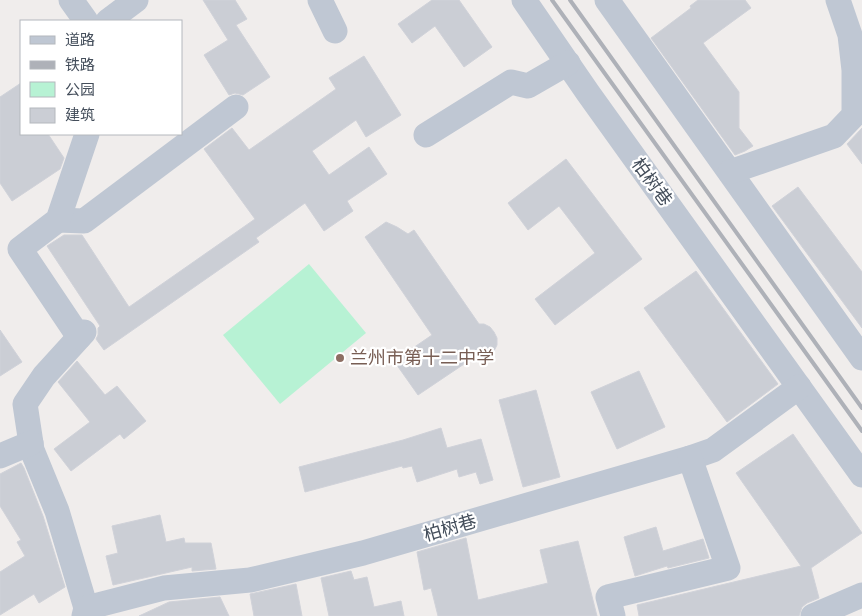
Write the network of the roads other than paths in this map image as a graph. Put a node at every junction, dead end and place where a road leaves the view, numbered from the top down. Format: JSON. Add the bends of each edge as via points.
{"nodes":[{"id":1,"x":71,"y":0,"type":"edge"},
{"id":2,"x":136,"y":0,"type":"edge"},
{"id":3,"x":320,"y":0,"type":"edge"},
{"id":4,"x":524,"y":0,"type":"edge"},
{"id":5,"x":607,"y":0,"type":"edge"},
{"id":6,"x":838,"y":0,"type":"edge"},
{"id":7,"x":85,"y":20,"type":"edge"},
{"id":8,"x":109,"y":20,"type":"edge"},
{"id":9,"x":335,"y":31,"type":"dead end"},
{"id":10,"x":856,"y":31,"type":"edge"},
{"id":11,"x":568,"y":64,"type":"junction"},
{"id":12,"x":236,"y":107,"type":"dead end"},
{"id":13,"x":87,"y":135,"type":"edge"},
{"id":14,"x":426,"y":135,"type":"dead end"},
{"id":15,"x":730,"y":172,"type":"junction"},
{"id":16,"x":58,"y":220,"type":"junction"},
{"id":17,"x":862,"y":358,"type":"edge"},
{"id":18,"x":799,"y":387,"type":"junction"},
{"id":19,"x":31,"y":443,"type":"junction"},
{"id":20,"x":0,"y":456,"type":"edge"},
{"id":21,"x":690,"y":458,"type":"junction"},
{"id":22,"x":862,"y":475,"type":"edge"},
{"id":23,"x":862,"y":595,"type":"edge"},
{"id":24,"x":85,"y":612,"type":"edge"},
{"id":25,"x":613,"y":616,"type":"edge"},
{"id":26,"x":813,"y":616,"type":"edge"}],
"edges":[{"from":1,"to":7,"type":"street"},
{"from":2,"to":8,"type":"street"},
{"from":3,"to":9,"type":"street"},
{"from":4,"to":11,"type":"street","name":"柏树巷"},
{"from":5,"to":15,"type":"street"},
{"from":6,"to":10,"type":"street"},
{"from":10,"to":15,"type":"street","via":[[854,115],[834,136]]},
{"from":11,"to":14,"type":"street","via":[[528,86],[511,82]]},
{"from":11,"to":18,"type":"street","name":"柏树巷"},
{"from":12,"to":16,"type":"street","via":[[84,220]]},
{"from":13,"to":16,"type":"street"},
{"from":15,"to":17,"type":"street"},
{"from":16,"to":19,"type":"street","via":[[20,248],[81,335],[44,376],[25,404]]},
{"from":18,"to":21,"type":"street","name":"柏树巷","via":[[713,450]]},
{"from":18,"to":22,"type":"street","name":"柏树巷"},
{"from":19,"to":20,"type":"street"},
{"from":19,"to":24,"type":"street","via":[[57,510]]},
{"from":21,"to":24,"type":"street","name":"柏树巷","via":[[363,553],[250,580],[164,588]]},
{"from":21,"to":25,"type":"street","via":[[728,568],[608,597]]},
{"from":23,"to":26,"type":"street"}]}
